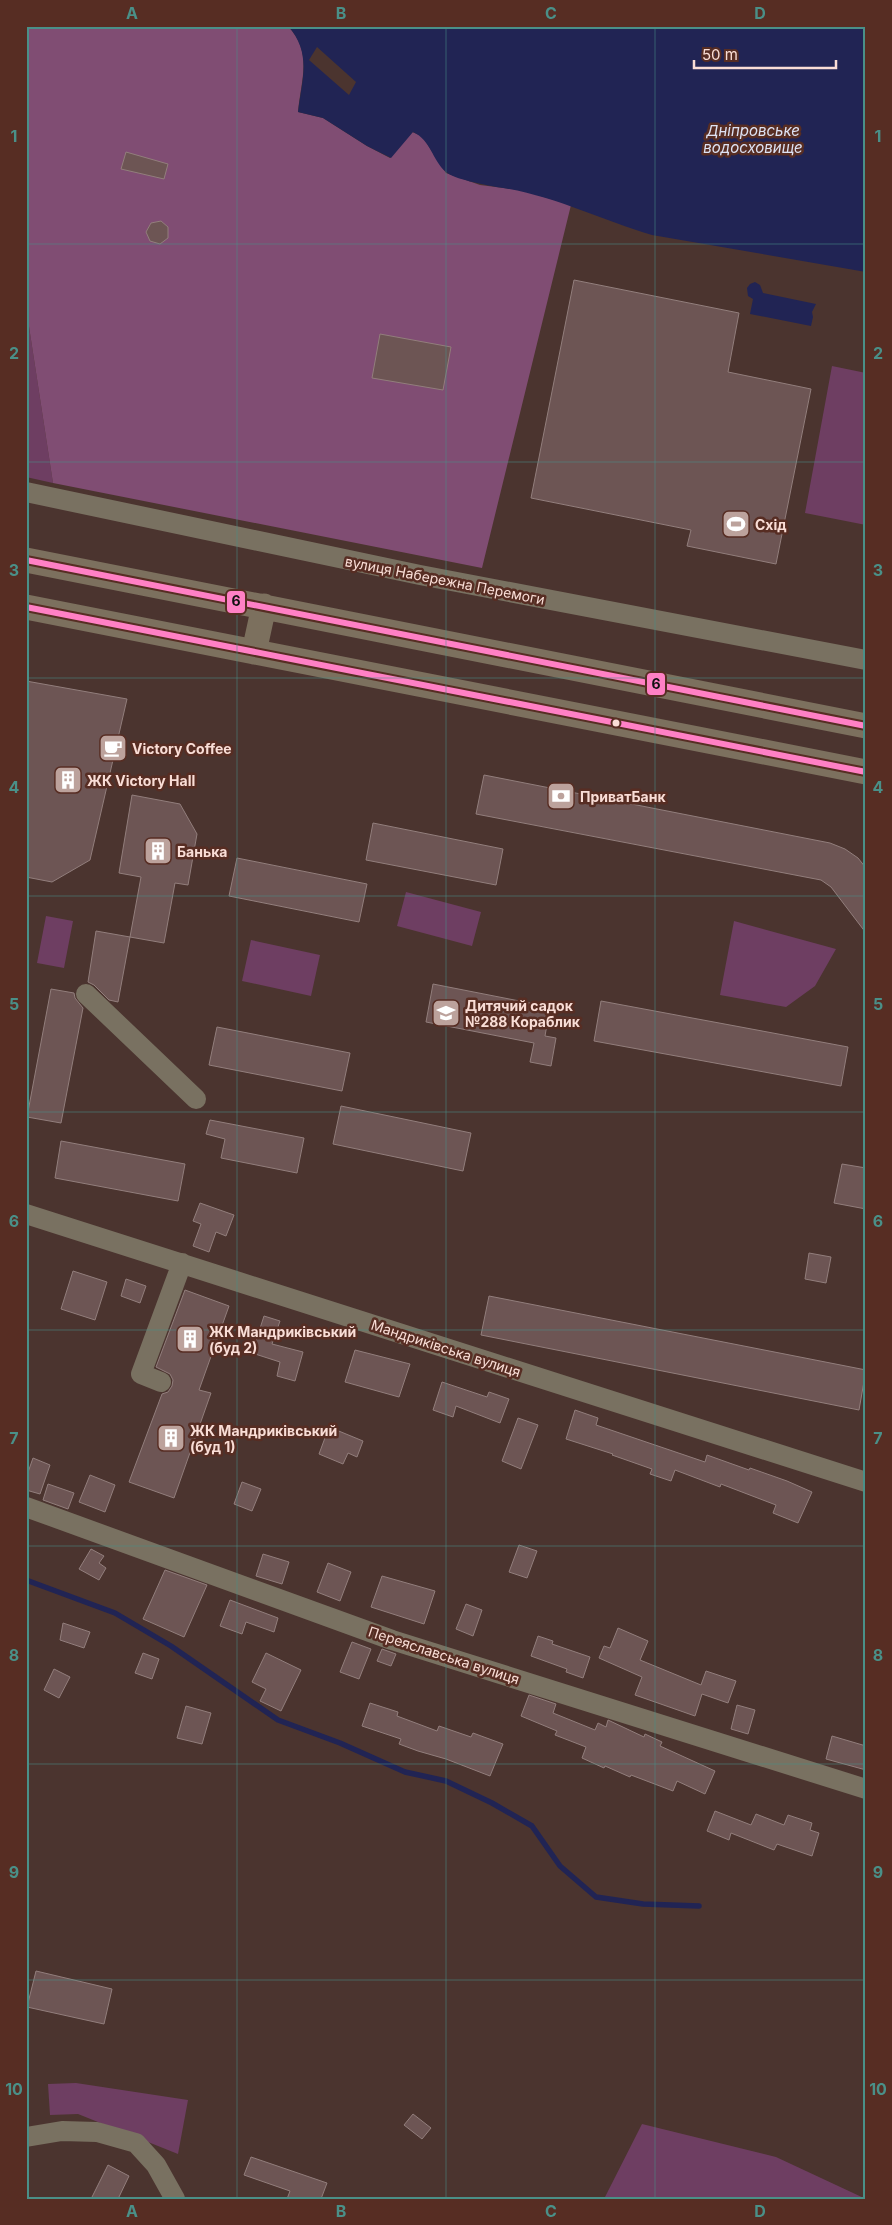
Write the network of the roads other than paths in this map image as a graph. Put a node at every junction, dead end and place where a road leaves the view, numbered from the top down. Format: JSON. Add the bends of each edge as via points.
{"nodes":[{"id":1,"x":26,"y":492,"type":"edge"},
{"id":2,"x":26,"y":560,"type":"edge"},
{"id":3,"x":264,"y":606,"type":"junction"},
{"id":4,"x":26,"y":607,"type":"edge"},
{"id":5,"x":254,"y":652,"type":"junction"},
{"id":6,"x":866,"y":660,"type":"edge"},
{"id":7,"x":866,"y":726,"type":"edge"},
{"id":8,"x":866,"y":772,"type":"edge"},
{"id":9,"x":86,"y":994,"type":"dead end"},
{"id":10,"x":196,"y":1099,"type":"dead end"},
{"id":11,"x":26,"y":1214,"type":"edge"},
{"id":12,"x":182,"y":1263,"type":"junction"},
{"id":13,"x":162,"y":1382,"type":"dead end"},
{"id":14,"x":866,"y":1482,"type":"edge"},
{"id":15,"x":26,"y":1507,"type":"edge"},
{"id":16,"x":866,"y":1788,"type":"edge"},
{"id":17,"x":26,"y":2138,"type":"edge"},
{"id":18,"x":175,"y":2199,"type":"edge"}],
"edges":[{"from":1,"to":6,"type":"street","name":"вулиця Набережна Перемоги","via":[[420,575]]},
{"from":2,"to":3,"type":"main road"},
{"from":3,"to":5,"type":"main road"},
{"from":3,"to":7,"type":"main road"},
{"from":4,"to":5,"type":"main road"},
{"from":5,"to":8,"type":"main road"},
{"from":9,"to":10,"type":"street"},
{"from":11,"to":12,"type":"street","name":"Мандриківська вулиця"},
{"from":12,"to":13,"type":"street","via":[[142,1374]]},
{"from":12,"to":14,"type":"street","name":"Мандриківська вулиця"},
{"from":15,"to":16,"type":"street","name":"Переяславська вулиця","via":[[392,1640]]},
{"from":17,"to":18,"type":"street","via":[[62,2131],[97,2132],[136,2143],[156,2165]]}]}
